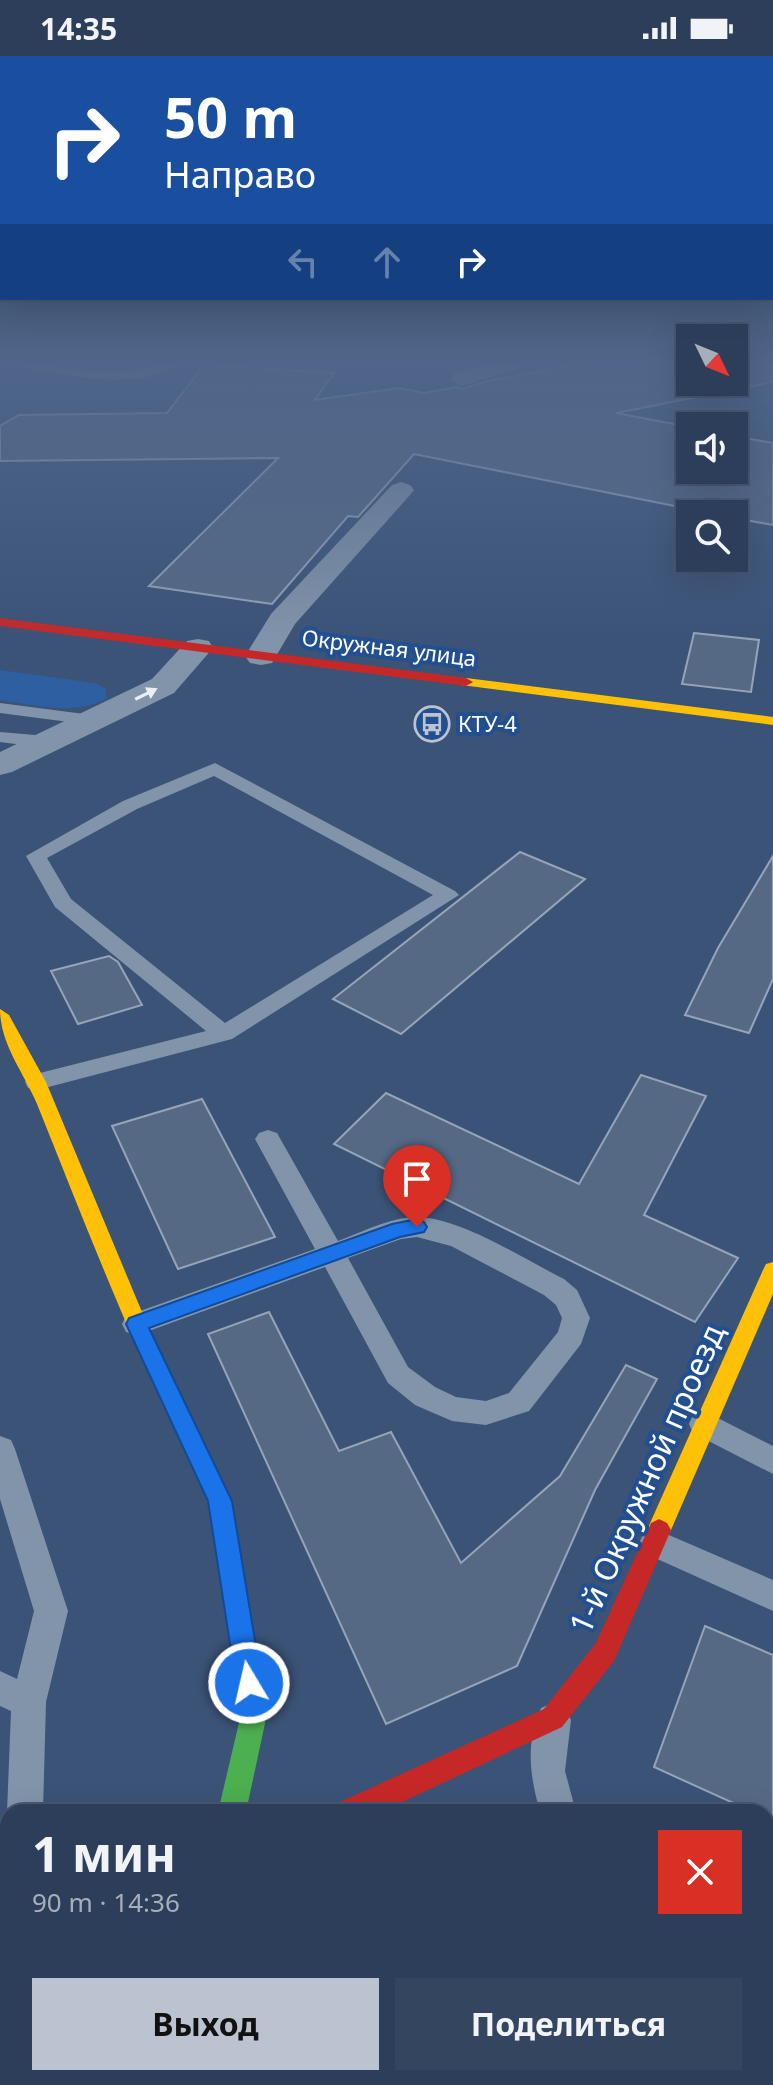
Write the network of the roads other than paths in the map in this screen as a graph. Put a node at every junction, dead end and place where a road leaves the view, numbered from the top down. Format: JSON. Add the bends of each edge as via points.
{"nodes":[{"id":1,"x":401,"y":490,"type":"dead end"},
{"id":2,"x":0,"y":622,"type":"edge"},
{"id":3,"x":198,"y":648,"type":"junction"},
{"id":4,"x":261,"y":656,"type":"junction"},
{"id":5,"x":0,"y":708,"type":"edge"},
{"id":6,"x":92,"y":720,"type":"junction"},
{"id":7,"x":773,"y":721,"type":"edge"},
{"id":8,"x":3,"y":755,"type":"edge"},
{"id":9,"x":0,"y":1015,"type":"edge"},
{"id":10,"x":224,"y":1034,"type":"junction"},
{"id":11,"x":37,"y":1082,"type":"junction"},
{"id":12,"x":268,"y":1139,"type":"dead end"},
{"id":13,"x":332,"y":1253,"type":"junction"},
{"id":14,"x":773,"y":1270,"type":"edge"},
{"id":15,"x":136,"y":1324,"type":"junction"},
{"id":16,"x":704,"y":1424,"type":"junction"},
{"id":17,"x":0,"y":1449,"type":"edge"},
{"id":18,"x":773,"y":1461,"type":"edge"},
{"id":19,"x":655,"y":1543,"type":"junction"},
{"id":20,"x":773,"y":1596,"type":"edge"},
{"id":21,"x":15,"y":1695,"type":"edge"},
{"id":22,"x":553,"y":1718,"type":"junction"},
{"id":23,"x":24,"y":1804,"type":"edge"},
{"id":24,"x":234,"y":1804,"type":"edge"},
{"id":25,"x":367,"y":1804,"type":"edge"},
{"id":26,"x":556,"y":1804,"type":"edge"}],
"edges":[{"from":1,"to":4,"type":"street","via":[[282,620]]},
{"from":2,"to":3,"type":"street","name":"Окружная улица"},
{"from":3,"to":4,"type":"street","name":"Окружная улица"},
{"from":6,"to":3,"type":"street","one_way":true,"via":[[163,686]]},
{"from":4,"to":7,"type":"street","name":"Окружная улица"},
{"from":5,"to":6,"type":"lane"},
{"from":6,"to":8,"type":"street","via":[[47,742]]},
{"from":9,"to":11,"type":"street"},
{"from":10,"to":10,"type":"lane","via":[[448,895],[215,769],[130,805],[36,856],[62,903]]},
{"from":10,"to":11,"type":"lane"},
{"from":11,"to":15,"type":"street"},
{"from":12,"to":13,"type":"lane"},
{"from":13,"to":13,"type":"lane","via":[[399,1229],[441,1231],[554,1287],[567,1298],[576,1318],[571,1336],[519,1402],[486,1413],[452,1409],[398,1375]]},
{"from":13,"to":15,"type":"lane"},
{"from":14,"to":16,"type":"street","name":"1-й Окружной проезд"},
{"from":15,"to":24,"type":"street","via":[[220,1501],[254,1714]]},
{"from":16,"to":18,"type":"lane"},
{"from":16,"to":19,"type":"street","name":"1-й Окружной проезд"},
{"from":17,"to":21,"type":"lane","via":[[51,1611]]},
{"from":19,"to":20,"type":"lane"},
{"from":19,"to":22,"type":"street","name":"1-й Окружной проезд","via":[[605,1652]]},
{"from":21,"to":23,"type":"lane"},
{"from":22,"to":25,"type":"street","name":"1-й Окружной проезд"},
{"from":22,"to":26,"type":"lane","via":[[547,1771]]}]}
